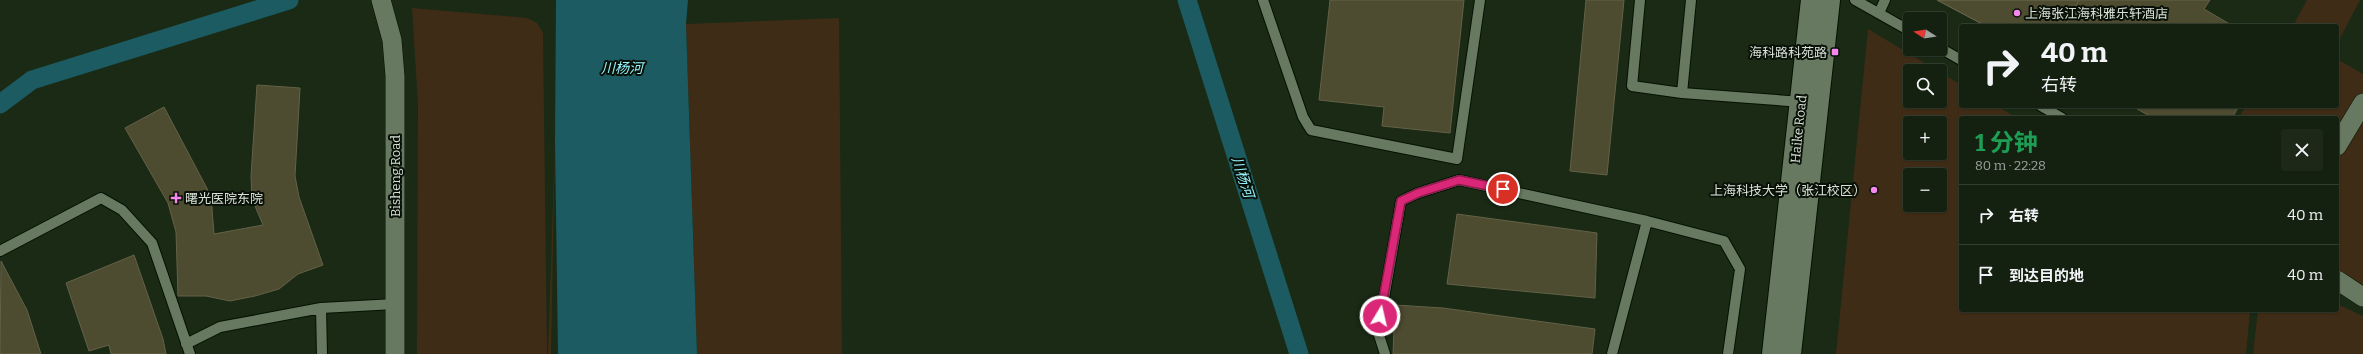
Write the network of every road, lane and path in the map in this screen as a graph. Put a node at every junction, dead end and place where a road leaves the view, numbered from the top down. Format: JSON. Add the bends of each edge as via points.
{"nodes":[{"id":1,"x":1263,"y":0,"type":"edge"},
{"id":2,"x":1480,"y":0,"type":"edge"},
{"id":3,"x":1640,"y":0,"type":"edge"},
{"id":4,"x":1690,"y":0,"type":"edge"},
{"id":5,"x":1812,"y":0,"type":"edge"},
{"id":6,"x":1829,"y":0,"type":"edge"},
{"id":7,"x":1855,"y":0,"type":"edge"},
{"id":8,"x":1885,"y":0,"type":"edge"},
{"id":9,"x":382,"y":3,"type":"edge"},
{"id":10,"x":1879,"y":13,"type":"junction"},
{"id":11,"x":1903,"y":27,"type":"edge"},
{"id":12,"x":1947,"y":52,"type":"edge"},
{"id":13,"x":1959,"y":59,"type":"edge"},
{"id":14,"x":1682,"y":93,"type":"junction"},
{"id":15,"x":1802,"y":102,"type":"junction"},
{"id":16,"x":2363,"y":103,"type":"edge"},
{"id":17,"x":2044,"y":108,"type":"edge"},
{"id":18,"x":2058,"y":116,"type":"edge"},
{"id":19,"x":2339,"y":143,"type":"edge"},
{"id":20,"x":1647,"y":221,"type":"junction"},
{"id":21,"x":0,"y":251,"type":"edge"},
{"id":22,"x":2339,"y":281,"type":"edge"},
{"id":23,"x":2363,"y":297,"type":"edge"},
{"id":24,"x":395,"y":304,"type":"junction"},
{"id":25,"x":321,"y":308,"type":"junction"},
{"id":26,"x":186,"y":344,"type":"junction"},
{"id":27,"x":190,"y":354,"type":"edge"},
{"id":28,"x":322,"y":354,"type":"edge"},
{"id":29,"x":395,"y":354,"type":"edge"},
{"id":30,"x":1385,"y":354,"type":"edge"},
{"id":31,"x":1612,"y":354,"type":"edge"},
{"id":32,"x":1728,"y":354,"type":"edge"},
{"id":33,"x":1773,"y":354,"type":"edge"},
{"id":34,"x":1790,"y":354,"type":"edge"}],
"edges":[{"from":1,"to":2,"type":"lane","via":[[1302,117],[1311,130],[1457,159]]},
{"from":3,"to":14,"type":"lane","via":[[1632,86]]},
{"from":4,"to":14,"type":"lane"},
{"from":5,"to":15,"type":"street","name":"Haike Road"},
{"from":6,"to":34,"type":"street","name":"Haike Road"},
{"from":7,"to":10,"type":"lane"},
{"from":8,"to":10,"type":"lane"},
{"from":9,"to":24,"type":"street","name":"Bisheng Road","via":[[392,40],[395,76]]},
{"from":10,"to":11,"type":"lane"},
{"from":12,"to":13,"type":"lane"},
{"from":14,"to":15,"type":"lane"},
{"from":15,"to":33,"type":"street","name":"Haike Road"},
{"from":16,"to":19,"type":"street"},
{"from":17,"to":18,"type":"lane"},
{"from":20,"to":30,"type":"lane","via":[[1459,180],[1401,201],[1378,332]]},
{"from":20,"to":31,"type":"lane"},
{"from":20,"to":32,"type":"lane","via":[[1724,241],[1740,269]]},
{"from":21,"to":26,"type":"lane","via":[[101,198],[122,210],[152,243]]},
{"from":22,"to":23,"type":"street"},
{"from":24,"to":25,"type":"lane"},
{"from":24,"to":29,"type":"street","name":"Bisheng Road"},
{"from":25,"to":26,"type":"lane","via":[[220,327]]},
{"from":25,"to":28,"type":"lane"},
{"from":26,"to":27,"type":"lane"}]}
